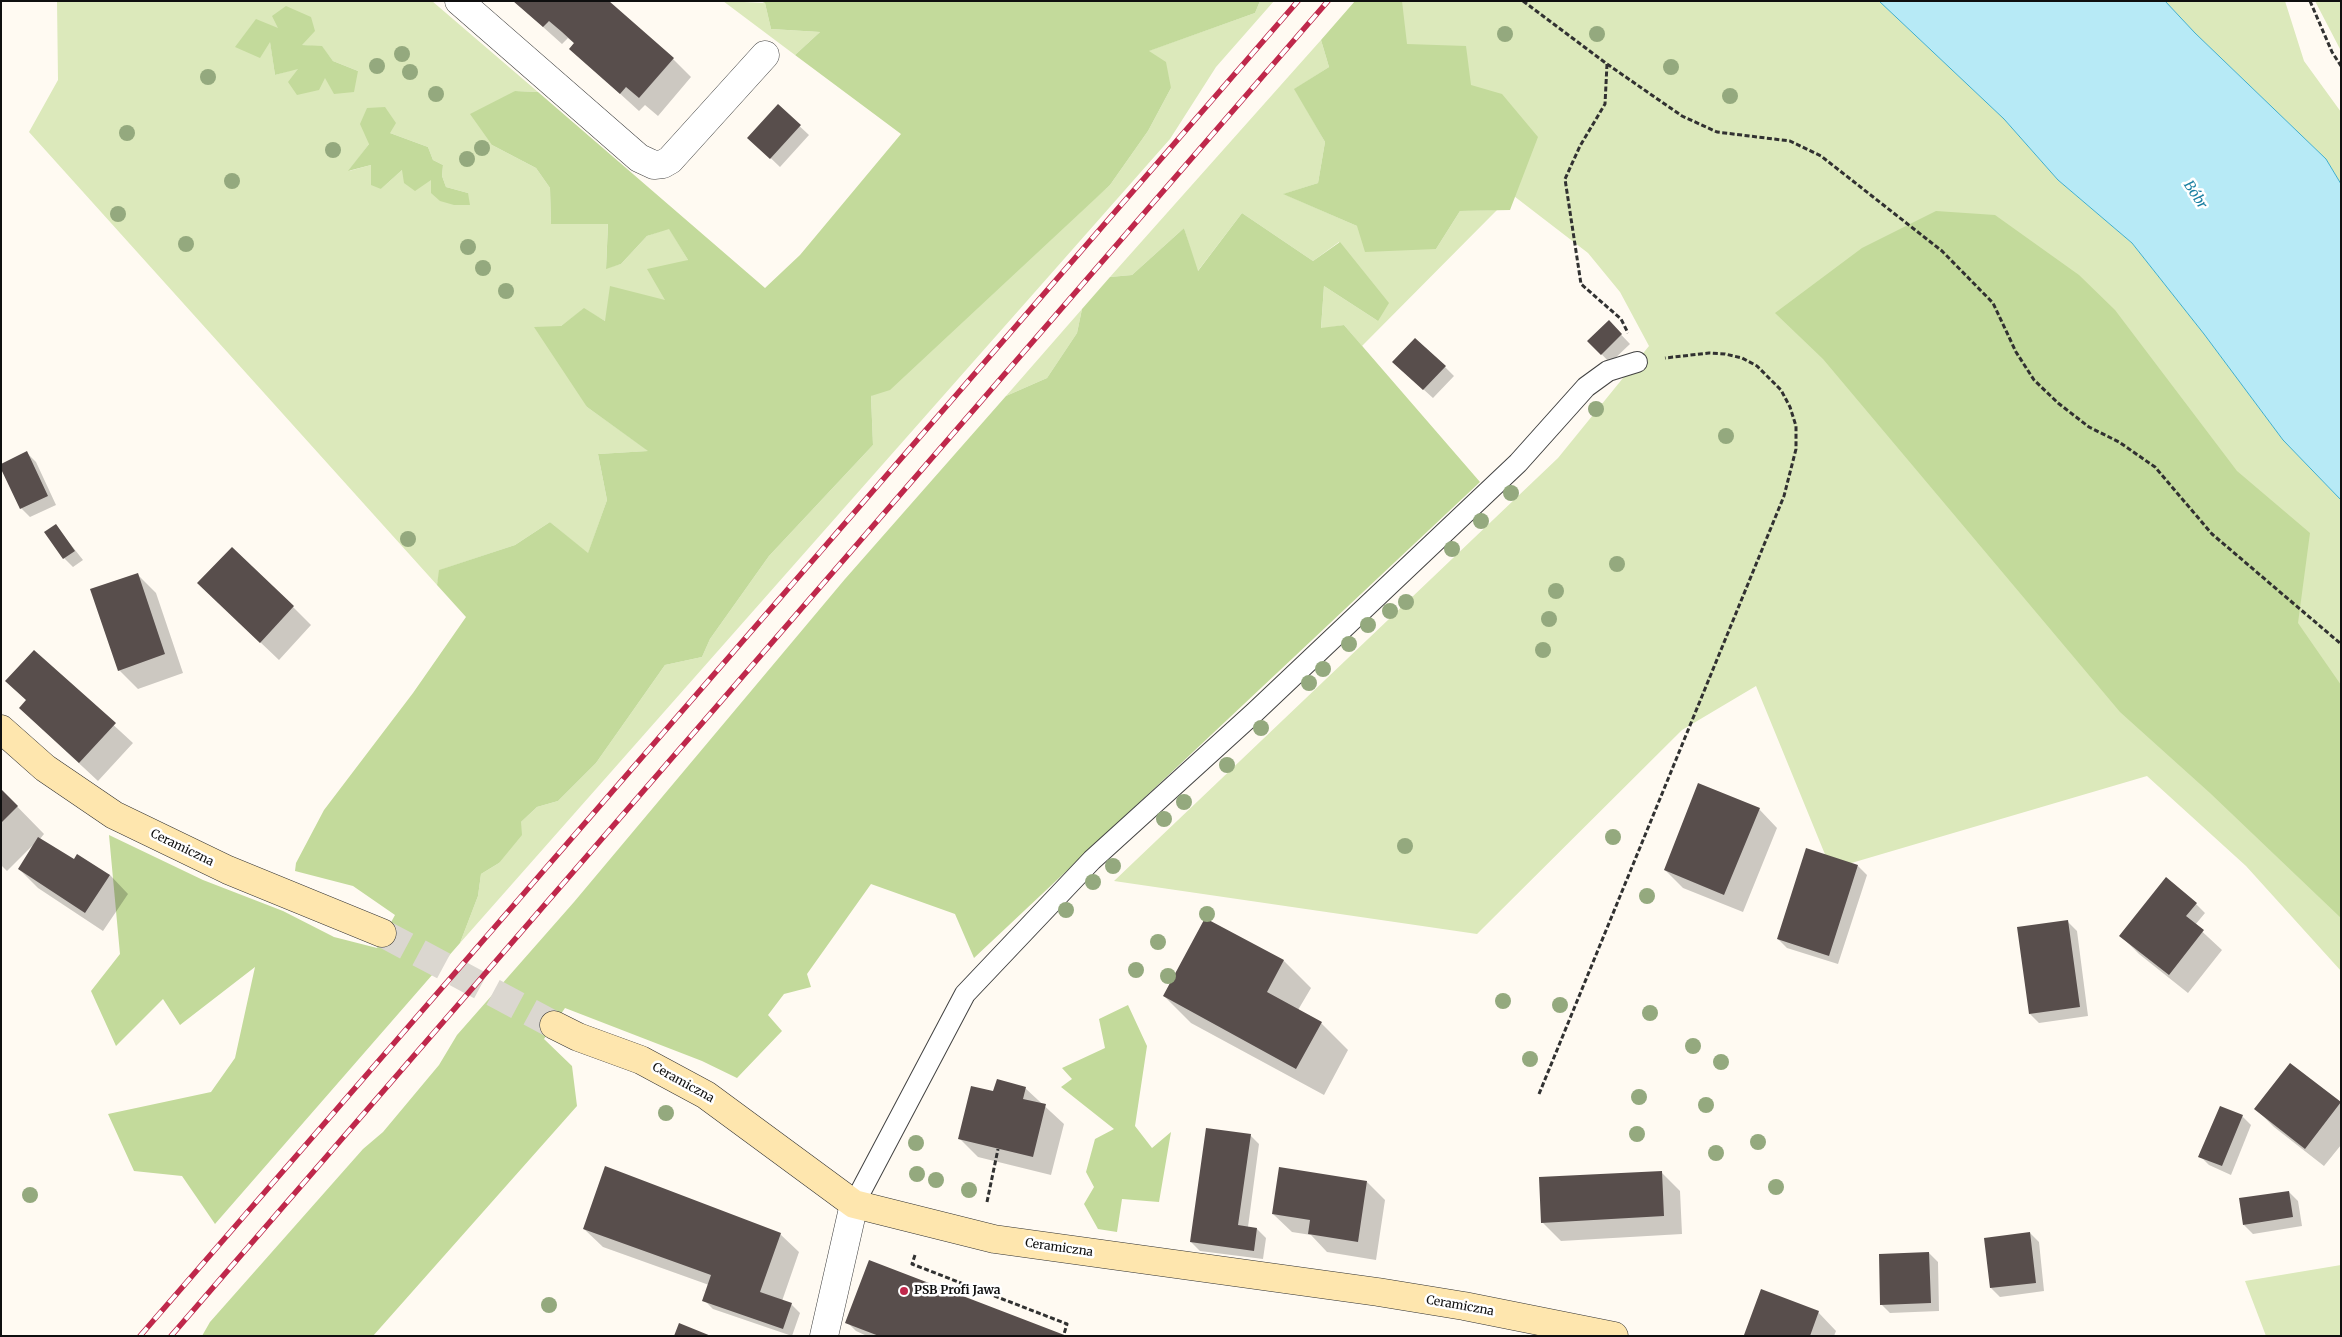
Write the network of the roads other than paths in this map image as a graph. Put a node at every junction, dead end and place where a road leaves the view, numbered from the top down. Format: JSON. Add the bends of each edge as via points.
{"nodes":[{"id":1,"x":459,"y":1,"type":"edge"},
{"id":2,"x":766,"y":55,"type":"dead end"},
{"id":3,"x":1636,"y":362,"type":"road end"},
{"id":4,"x":1,"y":729,"type":"edge"},
{"id":5,"x":382,"y":933,"type":"tunnel mouth"},
{"id":6,"x":554,"y":1025,"type":"tunnel mouth"},
{"id":7,"x":854,"y":1204,"type":"junction"},
{"id":8,"x":824,"y":1336,"type":"edge"},
{"id":9,"x":1614,"y":1336,"type":"edge"}],
"edges":[{"from":1,"to":2,"type":"street","via":[[639,158],[654,165],[670,160]]},
{"from":3,"to":7,"type":"lane","via":[[1608,371],[1586,386],[1518,463],[1255,712],[1092,860],[965,994]]},
{"from":4,"to":5,"type":"street","name":"Ceramiczna","via":[[44,768],[114,815],[228,870]]},
{"from":6,"to":7,"type":"street","name":"Ceramiczna","via":[[641,1060],[706,1095]]},
{"from":7,"to":8,"type":"street"},
{"from":7,"to":9,"type":"street","name":"Ceramiczna","via":[[994,1239],[1378,1292]]}]}
